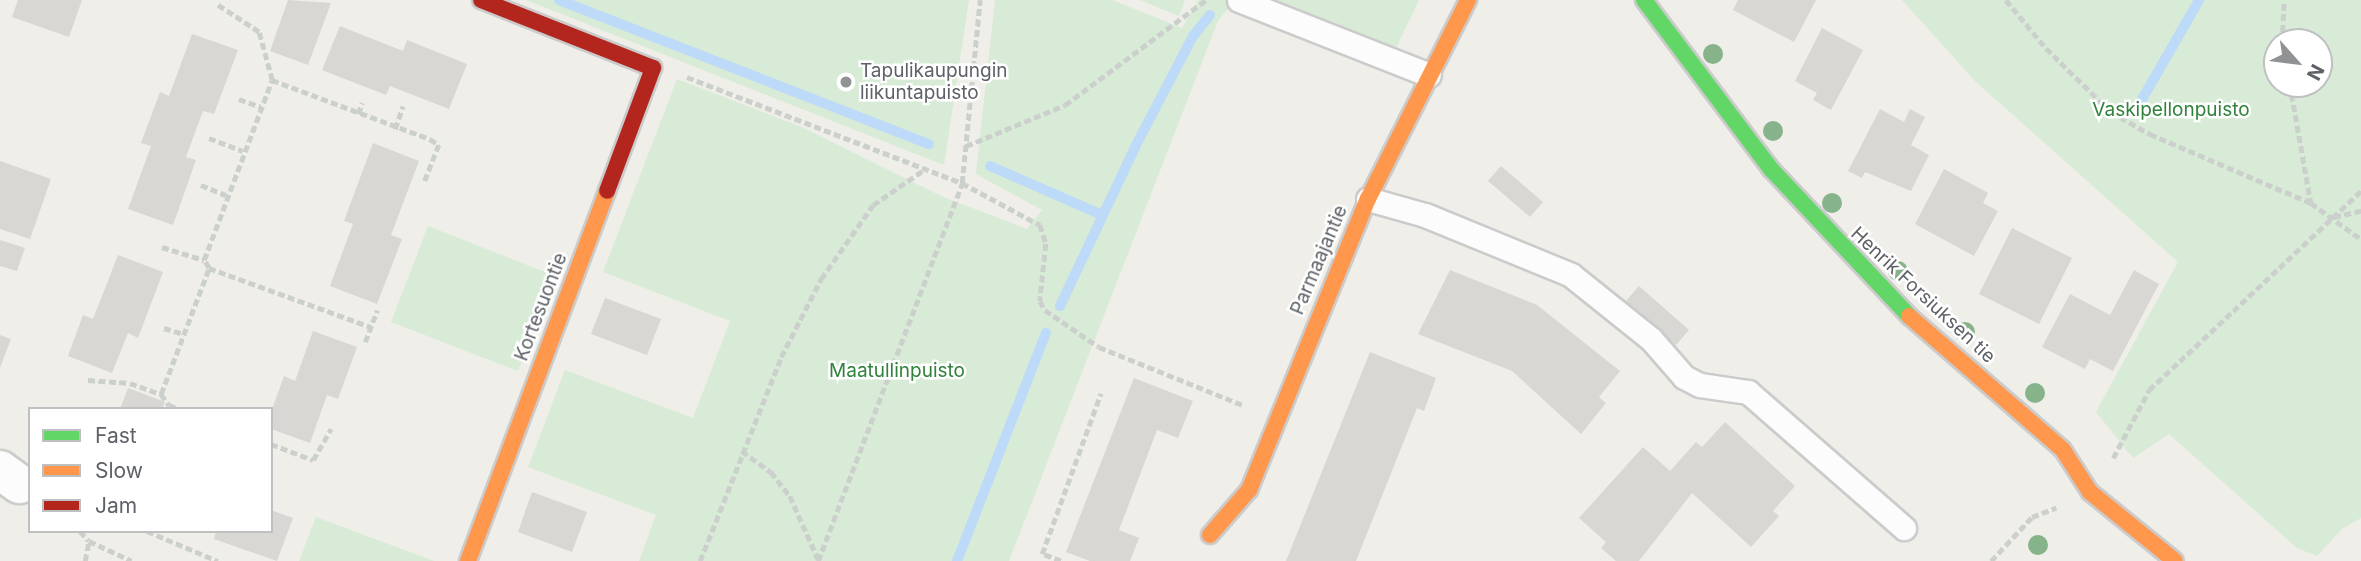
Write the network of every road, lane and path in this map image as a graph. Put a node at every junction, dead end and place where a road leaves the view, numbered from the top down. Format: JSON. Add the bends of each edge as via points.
{"nodes":[{"id":1,"x":481,"y":0,"type":"edge"},
{"id":2,"x":980,"y":0,"type":"edge"},
{"id":3,"x":1206,"y":0,"type":"edge"},
{"id":4,"x":1239,"y":0,"type":"edge"},
{"id":5,"x":1468,"y":0,"type":"edge"},
{"id":6,"x":1644,"y":0,"type":"edge"},
{"id":7,"x":2006,"y":0,"type":"edge"},
{"id":8,"x":2284,"y":0,"type":"edge"},
{"id":9,"x":216,"y":5,"type":"dead end"},
{"id":10,"x":2283,"y":28,"type":"edge"},
{"id":11,"x":653,"y":68,"type":"junction"},
{"id":12,"x":1429,"y":75,"type":"junction"},
{"id":13,"x":272,"y":80,"type":"junction"},
{"id":14,"x":2292,"y":98,"type":"edge"},
{"id":15,"x":239,"y":99,"type":"dead end"},
{"id":16,"x":362,"y":103,"type":"dead end"},
{"id":17,"x":403,"y":106,"type":"dead end"},
{"id":18,"x":261,"y":107,"type":"junction"},
{"id":19,"x":358,"y":114,"type":"junction"},
{"id":20,"x":395,"y":129,"type":"junction"},
{"id":21,"x":209,"y":138,"type":"dead end"},
{"id":22,"x":966,"y":146,"type":"junction"},
{"id":23,"x":243,"y":150,"type":"junction"},
{"id":24,"x":926,"y":169,"type":"junction"},
{"id":25,"x":424,"y":183,"type":"dead end"},
{"id":26,"x":962,"y":183,"type":"junction"},
{"id":27,"x":201,"y":184,"type":"dead end"},
{"id":28,"x":2361,"y":191,"type":"edge"},
{"id":29,"x":227,"y":195,"type":"junction"},
{"id":30,"x":1368,"y":199,"type":"junction"},
{"id":31,"x":2311,"y":203,"type":"junction"},
{"id":32,"x":2361,"y":211,"type":"edge"},
{"id":33,"x":2333,"y":217,"type":"junction"},
{"id":34,"x":2361,"y":239,"type":"edge"},
{"id":35,"x":162,"y":247,"type":"dead end"},
{"id":36,"x":204,"y":260,"type":"junction"},
{"id":37,"x":209,"y":268,"type":"junction"},
{"id":38,"x":377,"y":310,"type":"dead end"},
{"id":39,"x":371,"y":327,"type":"junction"},
{"id":40,"x":164,"y":328,"type":"dead end"},
{"id":41,"x":184,"y":334,"type":"junction"},
{"id":42,"x":365,"y":342,"type":"dead end"},
{"id":43,"x":88,"y":380,"type":"dead end"},
{"id":44,"x":1101,"y":393,"type":"dead end"},
{"id":45,"x":161,"y":394,"type":"junction"},
{"id":46,"x":1216,"y":394,"type":"dead end"},
{"id":47,"x":168,"y":407,"type":"edge"},
{"id":48,"x":331,"y":429,"type":"dead end"},
{"id":49,"x":273,"y":445,"type":"edge"},
{"id":50,"x":742,"y":451,"type":"junction"},
{"id":51,"x":2111,"y":462,"type":"dead end"},
{"id":52,"x":2068,"y":503,"type":"dead end"},
{"id":53,"x":1904,"y":528,"type":"dead end"},
{"id":54,"x":82,"y":533,"type":"edge"},
{"id":55,"x":152,"y":533,"type":"edge"},
{"id":56,"x":1210,"y":535,"type":"dead end"},
{"id":57,"x":89,"y":541,"type":"junction"},
{"id":58,"x":818,"y":560,"type":"edge"},
{"id":59,"x":85,"y":561,"type":"edge"},
{"id":60,"x":132,"y":561,"type":"edge"},
{"id":61,"x":218,"y":561,"type":"edge"},
{"id":62,"x":468,"y":561,"type":"edge"},
{"id":63,"x":700,"y":561,"type":"edge"},
{"id":64,"x":1061,"y":561,"type":"edge"},
{"id":65,"x":1991,"y":561,"type":"edge"},
{"id":66,"x":2175,"y":561,"type":"edge"}],
"edges":[{"from":1,"to":11,"type":"street"},
{"from":2,"to":22,"type":"path"},
{"from":3,"to":22,"type":"path","via":[[1065,105]]},
{"from":4,"to":12,"type":"lane"},
{"from":5,"to":12,"type":"street","name":"Parmaajantie"},
{"from":6,"to":66,"type":"street","name":"Henrik Forsiuksen tie","via":[[1771,169],[1824,229],[1900,308],[2063,450],[2090,492]]},
{"from":7,"to":31,"type":"path","via":[[2046,48],[2111,112],[2150,134]]},
{"from":8,"to":10,"type":"path"},
{"from":9,"to":13,"type":"path","via":[[259,32]]},
{"from":11,"to":24,"type":"path"},
{"from":11,"to":62,"type":"street","name":"Kortesuontie"},
{"from":12,"to":30,"type":"street","name":"Parmaajantie"},
{"from":13,"to":18,"type":"path"},
{"from":13,"to":19,"type":"path"},
{"from":14,"to":31,"type":"path"},
{"from":15,"to":18,"type":"path"},
{"from":16,"to":19,"type":"path"},
{"from":17,"to":20,"type":"path"},
{"from":18,"to":23,"type":"path"},
{"from":19,"to":20,"type":"path"},
{"from":20,"to":25,"type":"path","via":[[439,145]]},
{"from":21,"to":23,"type":"path"},
{"from":22,"to":26,"type":"path"},
{"from":23,"to":29,"type":"path"},
{"from":24,"to":26,"type":"path"},
{"from":24,"to":50,"type":"path","via":[[873,205],[821,279],[781,357]]},
{"from":26,"to":46,"type":"path","via":[[1040,225],[1046,244],[1040,301],[1045,310],[1099,347]]},
{"from":26,"to":58,"type":"path"},
{"from":27,"to":29,"type":"path"},
{"from":28,"to":33,"type":"path"},
{"from":29,"to":36,"type":"path"},
{"from":30,"to":53,"type":"lane","via":[[1425,215],[1571,275],[1651,339],[1684,377],[1709,387],[1748,392]]},
{"from":30,"to":56,"type":"street","name":"Parmaajantie","via":[[1249,490]]},
{"from":31,"to":33,"type":"path"},
{"from":32,"to":33,"type":"path"},
{"from":33,"to":34,"type":"path"},
{"from":33,"to":51,"type":"path","via":[[2150,390]]},
{"from":35,"to":36,"type":"path"},
{"from":36,"to":37,"type":"path"},
{"from":37,"to":39,"type":"path"},
{"from":37,"to":41,"type":"path"},
{"from":38,"to":39,"type":"path"},
{"from":39,"to":42,"type":"path"},
{"from":40,"to":41,"type":"path"},
{"from":41,"to":45,"type":"path"},
{"from":43,"to":45,"type":"path","via":[[130,383]]},
{"from":44,"to":64,"type":"path","via":[[1042,554]]},
{"from":45,"to":47,"type":"path"},
{"from":48,"to":49,"type":"path","via":[[313,460]]},
{"from":50,"to":58,"type":"path","via":[[771,472],[790,496]]},
{"from":50,"to":63,"type":"path"},
{"from":52,"to":65,"type":"path","via":[[2032,517]]},
{"from":54,"to":57,"type":"path"},
{"from":55,"to":61,"type":"path"},
{"from":57,"to":59,"type":"path"},
{"from":57,"to":60,"type":"path"}]}
